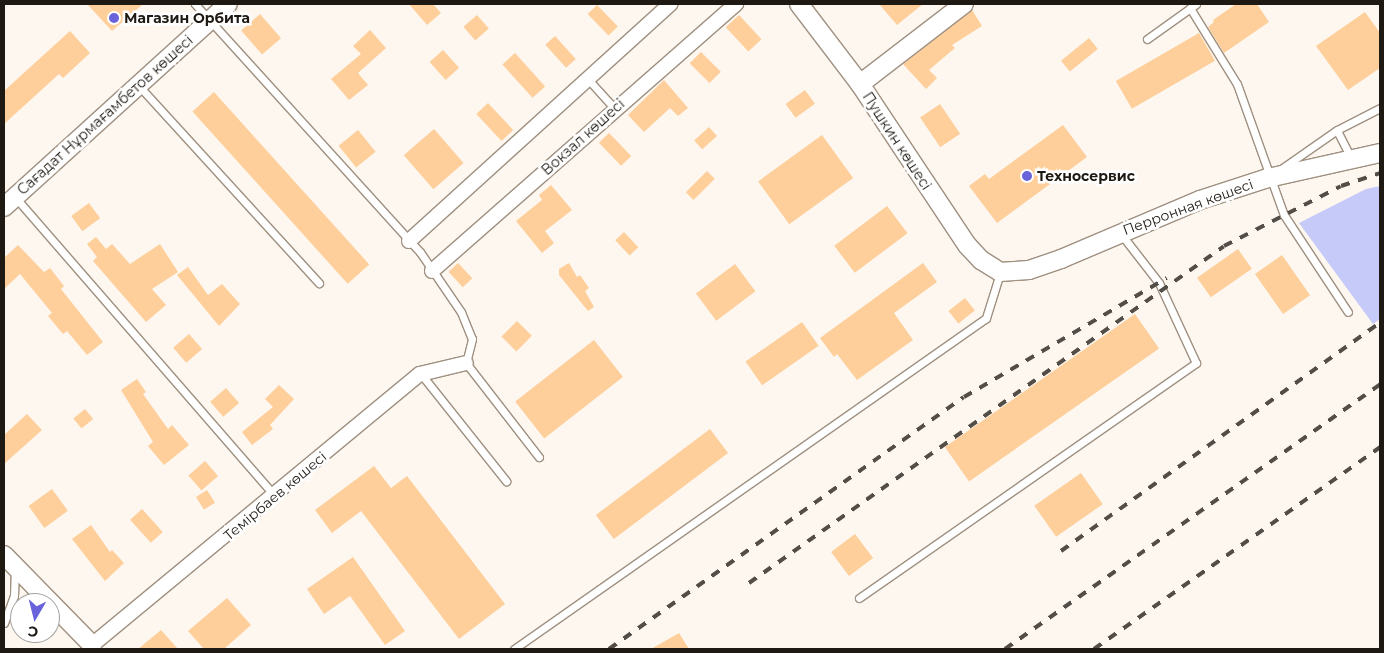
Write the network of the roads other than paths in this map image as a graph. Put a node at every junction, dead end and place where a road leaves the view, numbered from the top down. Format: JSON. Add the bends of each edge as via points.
{"nodes":[{"id":1,"x":195,"y":4,"type":"edge"},
{"id":2,"x":228,"y":4,"type":"edge"},
{"id":3,"x":670,"y":4,"type":"edge"},
{"id":4,"x":736,"y":4,"type":"edge"},
{"id":5,"x":799,"y":4,"type":"edge"},
{"id":6,"x":964,"y":4,"type":"edge"},
{"id":7,"x":1193,"y":6,"type":"edge"},
{"id":8,"x":210,"y":20,"type":"junction"},
{"id":9,"x":1147,"y":38,"type":"dead end"},
{"id":10,"x":586,"y":76,"type":"junction"},
{"id":11,"x":860,"y":84,"type":"junction"},
{"id":12,"x":138,"y":86,"type":"junction"},
{"id":13,"x":1380,"y":108,"type":"edge"},
{"id":14,"x":615,"y":109,"type":"junction"},
{"id":15,"x":1337,"y":130,"type":"junction"},
{"id":16,"x":1380,"y":153,"type":"edge"},
{"id":17,"x":1351,"y":159,"type":"junction"},
{"id":18,"x":1268,"y":178,"type":"junction"},
{"id":19,"x":9,"y":202,"type":"edge"},
{"id":20,"x":1120,"y":232,"type":"junction"},
{"id":21,"x":409,"y":241,"type":"junction"},
{"id":22,"x":432,"y":271,"type":"junction"},
{"id":23,"x":1000,"y":272,"type":"junction"},
{"id":24,"x":319,"y":283,"type":"dead end"},
{"id":25,"x":1348,"y":312,"type":"dead end"},
{"id":26,"x":466,"y":363,"type":"junction"},
{"id":27,"x":420,"y":374,"type":"junction"},
{"id":28,"x":539,"y":457,"type":"dead end"},
{"id":29,"x":506,"y":481,"type":"dead end"},
{"id":30,"x":276,"y":496,"type":"junction"},
{"id":31,"x":4,"y":555,"type":"edge"},
{"id":32,"x":16,"y":569,"type":"junction"},
{"id":33,"x":859,"y":598,"type":"dead end"},
{"id":34,"x":4,"y":623,"type":"edge"},
{"id":35,"x":95,"y":647,"type":"edge"},
{"id":36,"x":514,"y":649,"type":"edge"}],
"edges":[{"from":1,"to":8,"type":"lane"},
{"from":2,"to":8,"type":"street","name":"Сағадат Нұрмағамбетов көшесі"},
{"from":3,"to":10,"type":"street"},
{"from":4,"to":14,"type":"street","name":"Вокзал көшесі"},
{"from":5,"to":11,"type":"street","name":"Пушкин көшесі"},
{"from":6,"to":11,"type":"street"},
{"from":7,"to":9,"type":"lane"},
{"from":7,"to":18,"type":"lane","via":[[1237,84]]},
{"from":8,"to":12,"type":"street","name":"Сағадат Нұрмағамбетов көшесі"},
{"from":8,"to":21,"type":"lane"},
{"from":10,"to":14,"type":"lane"},
{"from":10,"to":21,"type":"street"},
{"from":11,"to":23,"type":"street","name":"Пушкин көшесі","via":[[962,238],[981,260]]},
{"from":12,"to":19,"type":"street","name":"Сағадат Нұрмағамбетов көшесі"},
{"from":12,"to":24,"type":"lane"},
{"from":13,"to":15,"type":"lane"},
{"from":14,"to":22,"type":"street","name":"Вокзал көшесі"},
{"from":15,"to":17,"type":"lane"},
{"from":15,"to":18,"type":"lane"},
{"from":16,"to":17,"type":"street","name":"Перронная көшесі"},
{"from":17,"to":18,"type":"street","name":"Перронная көшесі"},
{"from":18,"to":20,"type":"street","name":"Перронная көшесі","via":[[1200,200]]},
{"from":18,"to":25,"type":"lane","via":[[1284,215]]},
{"from":19,"to":30,"type":"lane"},
{"from":20,"to":23,"type":"street","name":"Перронная көшесі","via":[[1029,270]]},
{"from":20,"to":33,"type":"lane","via":[[1159,283],[1196,363]]},
{"from":21,"to":22,"type":"lane"},
{"from":22,"to":26,"type":"lane","via":[[460,312],[472,339]]},
{"from":23,"to":36,"type":"lane","via":[[986,318]]},
{"from":26,"to":27,"type":"street","name":"Темірбаев көшесі"},
{"from":26,"to":28,"type":"lane"},
{"from":27,"to":29,"type":"lane"},
{"from":27,"to":30,"type":"street","name":"Темірбаев көшесі"},
{"from":30,"to":35,"type":"street","name":"Темірбаев көшесі"},
{"from":31,"to":32,"type":"street"},
{"from":32,"to":34,"type":"lane","via":[[14,596]]},
{"from":32,"to":35,"type":"street"}]}
